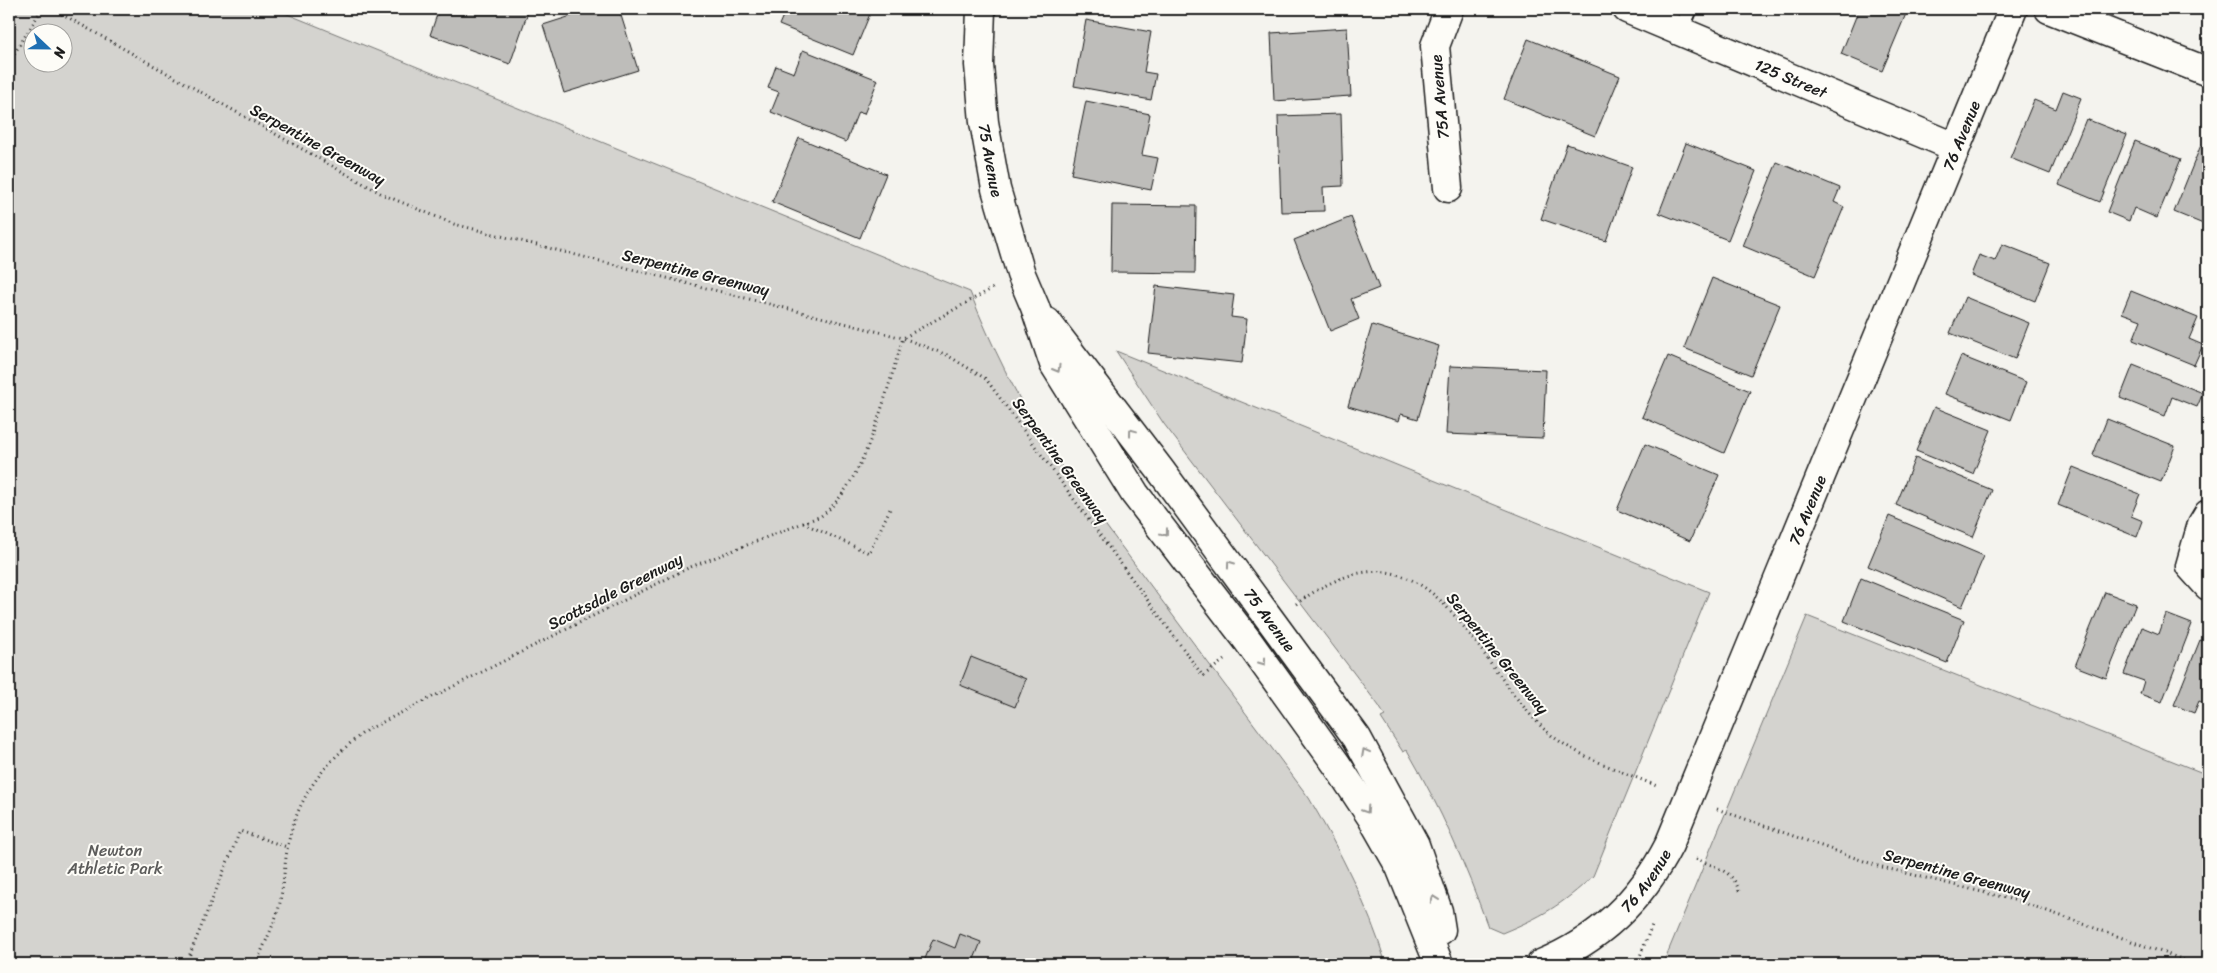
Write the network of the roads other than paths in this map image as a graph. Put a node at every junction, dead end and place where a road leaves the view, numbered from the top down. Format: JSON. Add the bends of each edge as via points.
{"nodes":[{"id":1,"x":981,"y":9,"type":"edge"},
{"id":2,"x":1449,"y":9,"type":"edge"},
{"id":3,"x":1627,"y":9,"type":"edge"},
{"id":4,"x":2013,"y":9,"type":"edge"},
{"id":5,"x":2049,"y":9,"type":"edge"},
{"id":6,"x":1686,"y":19,"type":"edge"},
{"id":7,"x":2208,"y":72,"type":"edge"},
{"id":8,"x":1954,"y":147,"type":"junction"},
{"id":9,"x":1448,"y":188,"type":"dead end"},
{"id":10,"x":1035,"y":307,"type":"junction"},
{"id":11,"x":2208,"y":514,"type":"edge"},
{"id":12,"x":2208,"y":586,"type":"edge"},
{"id":13,"x":1438,"y":964,"type":"edge"},
{"id":14,"x":1445,"y":964,"type":"edge"},
{"id":15,"x":1541,"y":964,"type":"edge"}],
"edges":[{"from":1,"to":10,"type":"street","name":"75 Avenue","via":[[979,65],[984,122],[996,189],[1021,274]]},
{"from":2,"to":9,"type":"street","name":"75A Avenue","via":[[1435,46]]},
{"from":3,"to":6,"type":"street","name":"125 Street"},
{"from":4,"to":8,"type":"street","name":"76 Avenue"},
{"from":5,"to":7,"type":"street"},
{"from":6,"to":8,"type":"street","name":"125 Street"},
{"from":8,"to":15,"type":"street","name":"76 Avenue","via":[[1669,845],[1648,883],[1618,916],[1578,946]]},
{"from":10,"to":13,"type":"street","name":"75 Avenue","one_way":true,"via":[[1054,364],[1135,494],[1248,641],[1372,818],[1400,867]]},
{"from":14,"to":10,"type":"street","name":"75 Avenue","one_way":true,"via":[[1438,911],[1415,844],[1358,738]]},
{"from":11,"to":12,"type":"street","via":[[2190,566]]}]}
